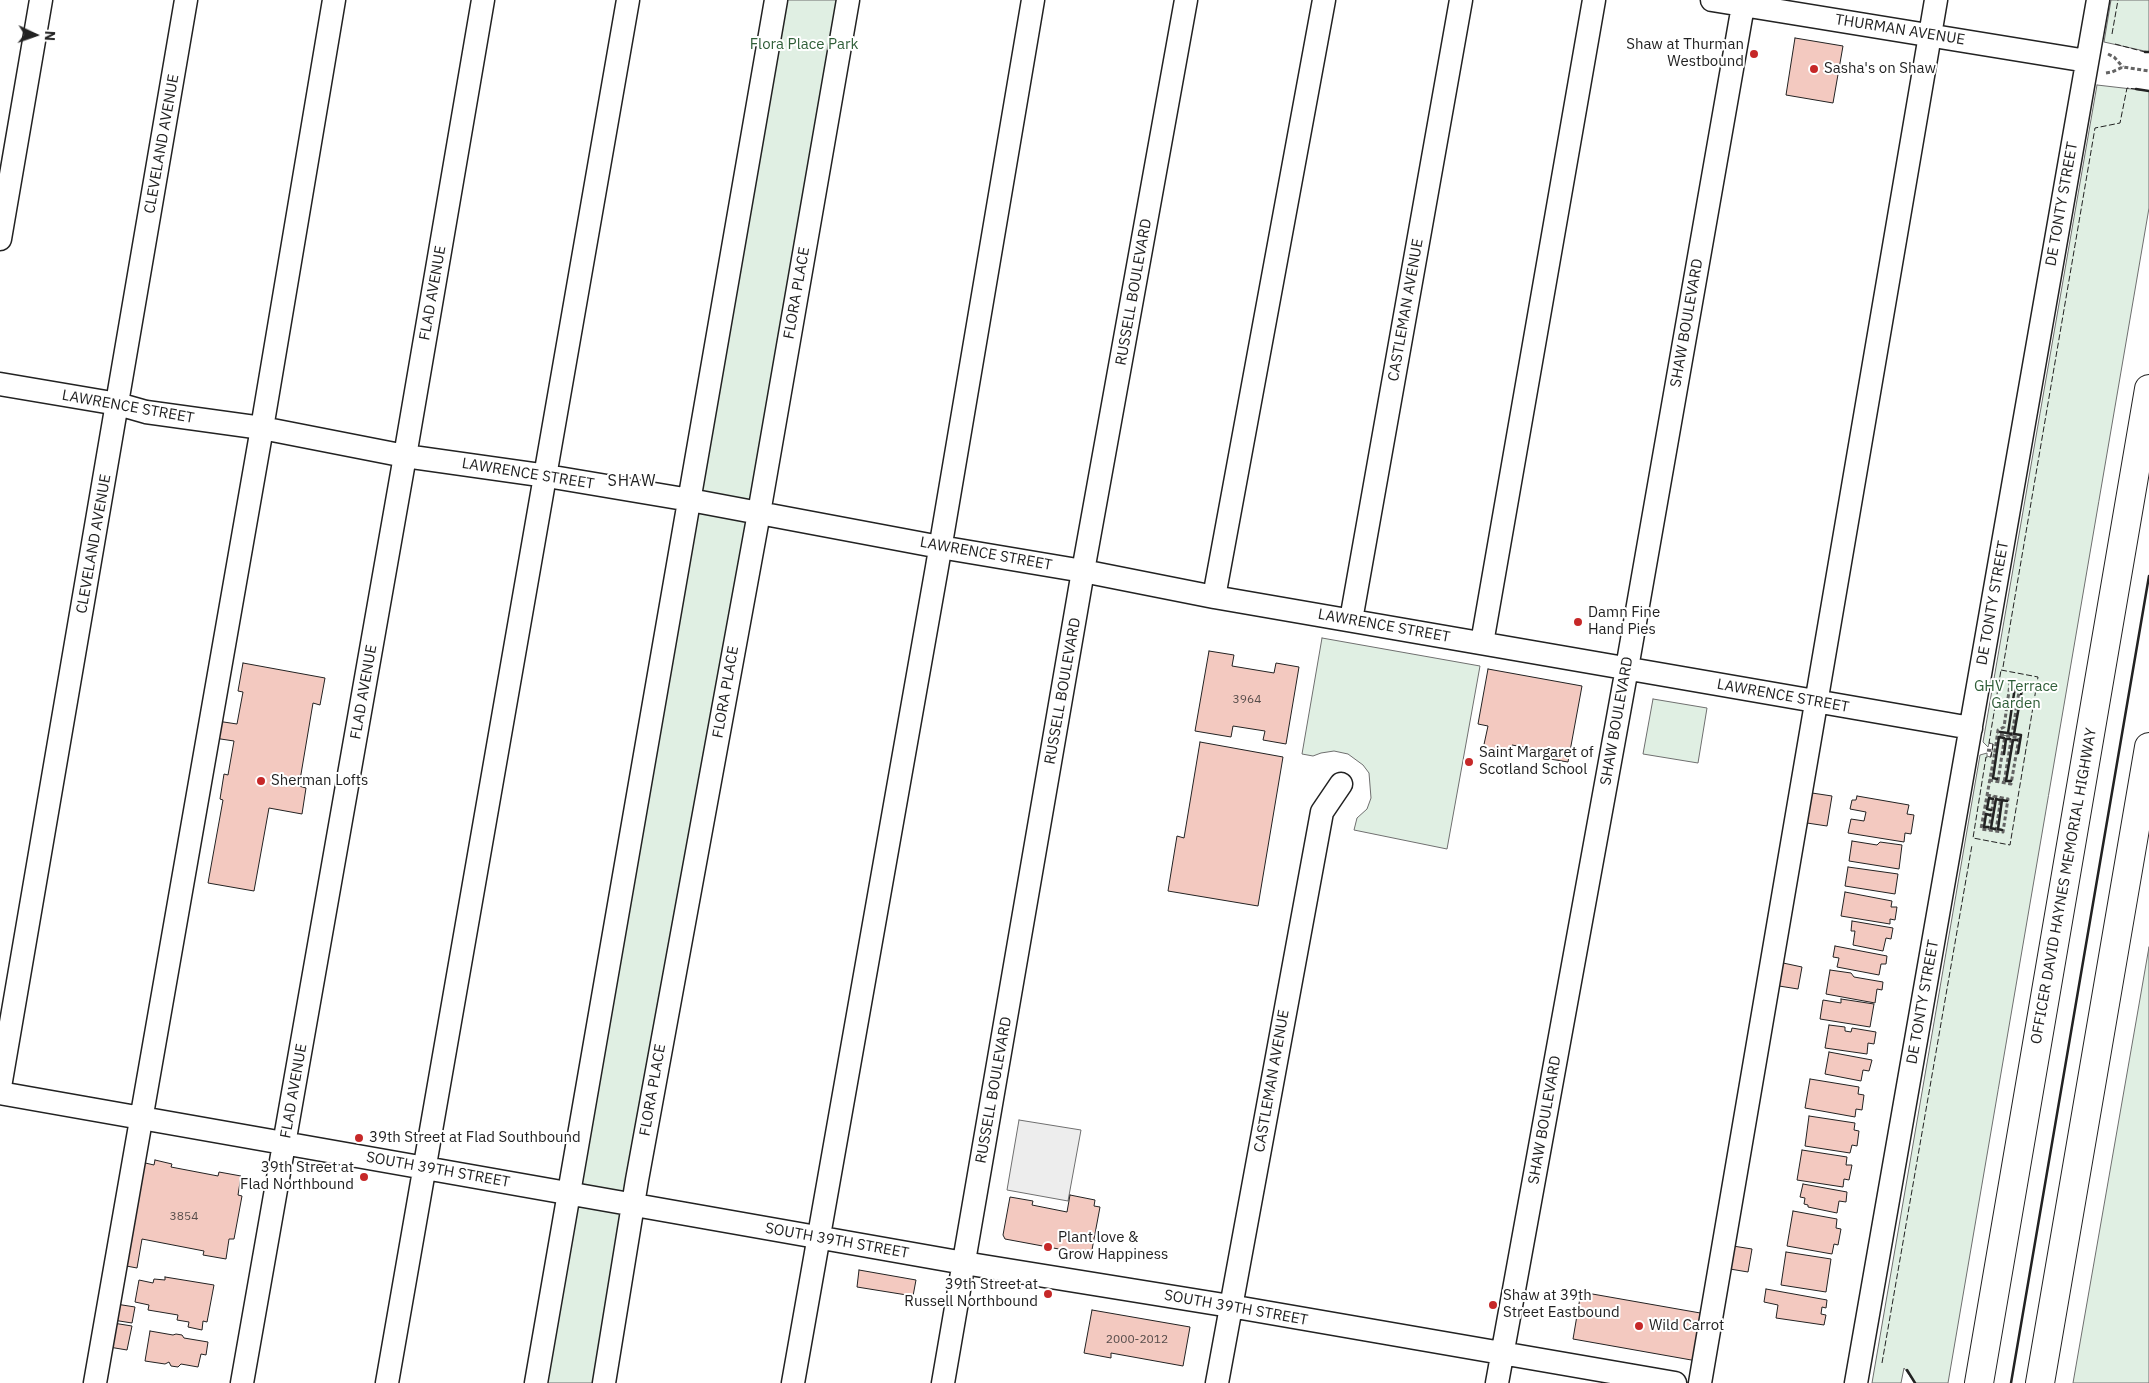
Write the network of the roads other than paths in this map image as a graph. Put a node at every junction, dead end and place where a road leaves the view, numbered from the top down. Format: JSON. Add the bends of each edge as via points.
{"nodes":[{"id":1,"x":41,"y":0,"type":"edge"},
{"id":2,"x":186,"y":0,"type":"edge"},
{"id":3,"x":334,"y":0,"type":"edge"},
{"id":4,"x":483,"y":0,"type":"edge"},
{"id":5,"x":628,"y":0,"type":"edge"},
{"id":6,"x":776,"y":0,"type":"edge"},
{"id":7,"x":848,"y":0,"type":"edge"},
{"id":8,"x":1033,"y":0,"type":"edge"},
{"id":9,"x":1186,"y":0,"type":"edge"},
{"id":10,"x":1324,"y":0,"type":"edge"},
{"id":11,"x":1461,"y":0,"type":"edge"},
{"id":12,"x":1594,"y":0,"type":"edge"},
{"id":13,"x":1712,"y":0,"type":"edge"},
{"id":14,"x":1936,"y":0,"type":"edge"},
{"id":15,"x":2098,"y":0,"type":"edge"},
{"id":16,"x":1743,"y":3,"type":"edge"},
{"id":17,"x":1930,"y":34,"type":"junction"},
{"id":18,"x":2087,"y":61,"type":"junction"},
{"id":19,"x":0,"y":239,"type":"edge"},
{"id":20,"x":0,"y":384,"type":"edge"},
{"id":21,"x":2149,"y":388,"type":"edge"},
{"id":22,"x":118,"y":404,"type":"junction"},
{"id":23,"x":262,"y":428,"type":"junction"},
{"id":24,"x":405,"y":456,"type":"junction"},
{"id":25,"x":547,"y":476,"type":"junction"},
{"id":26,"x":690,"y":500,"type":"junction"},
{"id":27,"x":759,"y":513,"type":"junction"},
{"id":28,"x":940,"y":547,"type":"junction"},
{"id":29,"x":1083,"y":571,"type":"junction"},
{"id":30,"x":1214,"y":597,"type":"junction"},
{"id":31,"x":1351,"y":620,"type":"junction"},
{"id":32,"x":1482,"y":643,"type":"junction"},
{"id":33,"x":1627,"y":668,"type":"junction"},
{"id":34,"x":1817,"y":702,"type":"junction"},
{"id":35,"x":1971,"y":728,"type":"junction"},
{"id":36,"x":2149,"y":747,"type":"edge"},
{"id":37,"x":1341,"y":784,"type":"dead end"},
{"id":38,"x":0,"y":1087,"type":"edge"},
{"id":39,"x":0,"y":1093,"type":"edge"},
{"id":40,"x":141,"y":1118,"type":"junction"},
{"id":41,"x":285,"y":1143,"type":"junction"},
{"id":42,"x":425,"y":1168,"type":"junction"},
{"id":43,"x":570,"y":1193,"type":"junction"},
{"id":44,"x":632,"y":1204,"type":"junction"},
{"id":45,"x":818,"y":1237,"type":"junction"},
{"id":46,"x":964,"y":1263,"type":"junction"},
{"id":47,"x":1230,"y":1306,"type":"junction"},
{"id":48,"x":1502,"y":1353,"type":"junction"},
{"id":49,"x":95,"y":1383,"type":"edge"},
{"id":50,"x":242,"y":1383,"type":"edge"},
{"id":51,"x":387,"y":1383,"type":"edge"},
{"id":52,"x":536,"y":1383,"type":"edge"},
{"id":53,"x":604,"y":1383,"type":"edge"},
{"id":54,"x":793,"y":1383,"type":"edge"},
{"id":55,"x":943,"y":1383,"type":"edge"},
{"id":56,"x":1217,"y":1383,"type":"edge"},
{"id":57,"x":1497,"y":1383,"type":"edge"},
{"id":58,"x":1675,"y":1383,"type":"edge"},
{"id":59,"x":1700,"y":1383,"type":"edge"},
{"id":60,"x":1856,"y":1383,"type":"edge"},
{"id":61,"x":1979,"y":1383,"type":"edge"},
{"id":62,"x":2040,"y":1383,"type":"edge"}],
"edges":[{"from":1,"to":19,"type":"street"},
{"from":2,"to":22,"type":"street","name":"CLEVELAND AVENUE"},
{"from":3,"to":23,"type":"street"},
{"from":4,"to":24,"type":"street","name":"FLAD AVENUE"},
{"from":5,"to":25,"type":"street"},
{"from":6,"to":26,"type":"street"},
{"from":7,"to":27,"type":"street","name":"FLORA PLACE"},
{"from":8,"to":28,"type":"street"},
{"from":9,"to":29,"type":"street","name":"RUSSELL BOULEVARD"},
{"from":10,"to":30,"type":"street"},
{"from":11,"to":31,"type":"street","name":"CASTLEMAN AVENUE"},
{"from":12,"to":32,"type":"street"},
{"from":13,"to":16,"type":"street","name":"THURMAN AVENUE"},
{"from":14,"to":17,"type":"street"},
{"from":15,"to":18,"type":"street","name":"DE TONTY STREET"},
{"from":16,"to":17,"type":"street","name":"THURMAN AVENUE"},
{"from":16,"to":33,"type":"street","name":"SHAW BOULEVARD"},
{"from":17,"to":18,"type":"street","name":"THURMAN AVENUE"},
{"from":17,"to":34,"type":"street"},
{"from":18,"to":35,"type":"street","name":"DE TONTY STREET"},
{"from":20,"to":22,"type":"street","name":"LAWRENCE STREET"},
{"from":21,"to":61,"type":"highway","name":"OFFICER DAVID HAYNES MEMORIAL HIGHWAY"},
{"from":22,"to":23,"type":"street","name":"LAWRENCE STREET","via":[[146,412]]},
{"from":22,"to":38,"type":"street","name":"CLEVELAND AVENUE"},
{"from":23,"to":24,"type":"street","name":"LAWRENCE STREET"},
{"from":23,"to":40,"type":"street"},
{"from":24,"to":25,"type":"street","name":"LAWRENCE STREET"},
{"from":24,"to":41,"type":"street","name":"FLAD AVENUE"},
{"from":25,"to":26,"type":"street","name":"LAWRENCE STREET"},
{"from":25,"to":42,"type":"street"},
{"from":26,"to":27,"type":"street","name":"LAWRENCE STREET"},
{"from":26,"to":43,"type":"street"},
{"from":27,"to":28,"type":"street","name":"LAWRENCE STREET"},
{"from":27,"to":44,"type":"street","name":"FLORA PLACE"},
{"from":28,"to":29,"type":"street","name":"LAWRENCE STREET"},
{"from":28,"to":45,"type":"street"},
{"from":29,"to":30,"type":"street","name":"LAWRENCE STREET"},
{"from":29,"to":46,"type":"street","name":"RUSSELL BOULEVARD"},
{"from":30,"to":31,"type":"street","name":"LAWRENCE STREET"},
{"from":31,"to":32,"type":"street","name":"LAWRENCE STREET"},
{"from":32,"to":33,"type":"street","name":"LAWRENCE STREET"},
{"from":33,"to":34,"type":"street","name":"LAWRENCE STREET"},
{"from":33,"to":48,"type":"street","name":"SHAW BOULEVARD"},
{"from":34,"to":35,"type":"street","name":"LAWRENCE STREET"},
{"from":34,"to":59,"type":"street"},
{"from":35,"to":60,"type":"street","name":"DE TONTY STREET"},
{"from":36,"to":62,"type":"highway"},
{"from":37,"to":47,"type":"street","name":"CASTLEMAN AVENUE","via":[[1322,812]]},
{"from":39,"to":40,"type":"street","name":"SOUTH 39TH STREET"},
{"from":40,"to":41,"type":"street","name":"SOUTH 39TH STREET"},
{"from":40,"to":49,"type":"street"},
{"from":41,"to":42,"type":"street","name":"SOUTH 39TH STREET"},
{"from":41,"to":50,"type":"street","name":"FLAD AVENUE"},
{"from":42,"to":43,"type":"street","name":"SOUTH 39TH STREET"},
{"from":42,"to":51,"type":"street"},
{"from":43,"to":44,"type":"street","name":"SOUTH 39TH STREET"},
{"from":43,"to":52,"type":"street"},
{"from":44,"to":45,"type":"street","name":"SOUTH 39TH STREET"},
{"from":44,"to":53,"type":"street","name":"FLORA PLACE"},
{"from":45,"to":46,"type":"street","name":"SOUTH 39TH STREET"},
{"from":45,"to":54,"type":"street"},
{"from":46,"to":47,"type":"street","name":"SOUTH 39TH STREET"},
{"from":46,"to":55,"type":"street","name":"RUSSELL BOULEVARD"},
{"from":47,"to":48,"type":"street","name":"SOUTH 39TH STREET"},
{"from":47,"to":56,"type":"street","name":"CASTLEMAN AVENUE"},
{"from":48,"to":57,"type":"street","name":"SHAW BOULEVARD"},
{"from":48,"to":58,"type":"street","name":"SOUTH 39TH STREET"}]}
